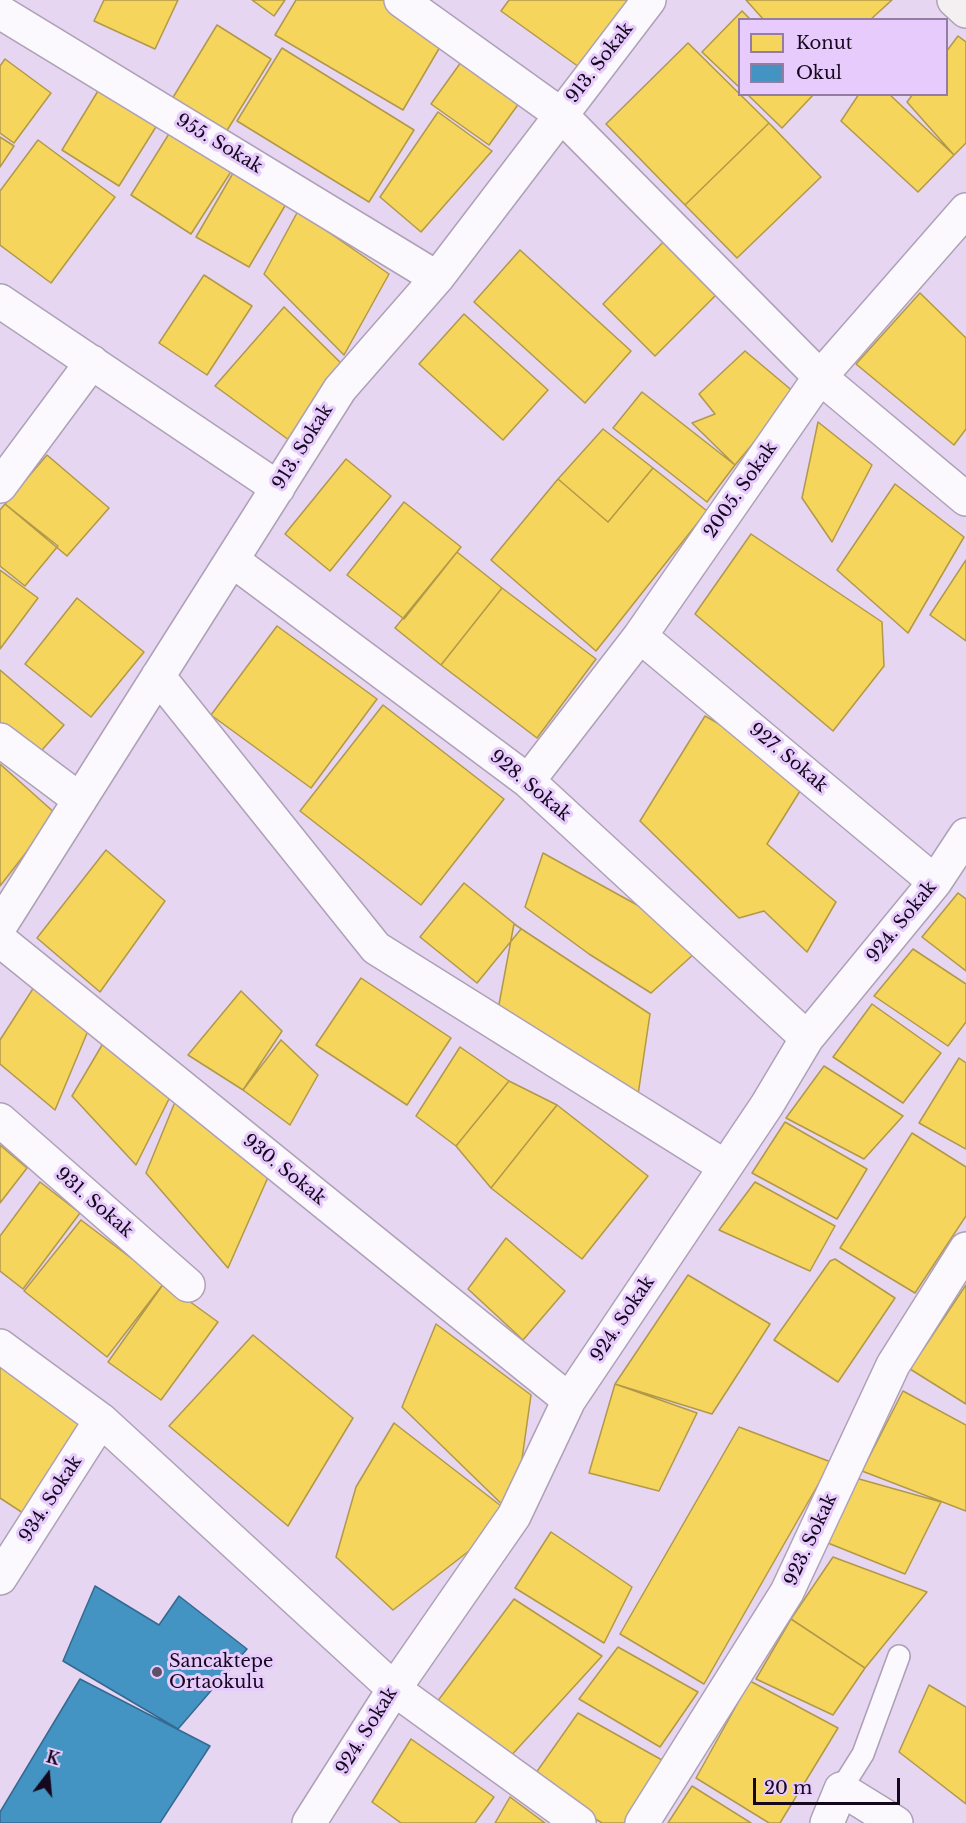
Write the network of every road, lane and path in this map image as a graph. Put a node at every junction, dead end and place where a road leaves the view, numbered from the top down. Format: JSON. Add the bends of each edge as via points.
{"nodes":[{"id":1,"x":401,"y":0,"type":"edge"},
{"id":2,"x":649,"y":0,"type":"edge"},
{"id":3,"x":954,"y":0,"type":"edge"},
{"id":4,"x":966,"y":11,"type":"edge"},
{"id":5,"x":0,"y":12,"type":"edge"},
{"id":6,"x":560,"y":114,"type":"junction"},
{"id":7,"x":966,"y":210,"type":"edge"},
{"id":8,"x":437,"y":278,"type":"junction"},
{"id":9,"x":0,"y":301,"type":"edge"},
{"id":10,"x":92,"y":362,"type":"junction"},
{"id":11,"x":820,"y":377,"type":"junction"},
{"id":12,"x":0,"y":486,"type":"edge"},
{"id":13,"x":278,"y":488,"type":"junction"},
{"id":14,"x":966,"y":499,"type":"edge"},
{"id":15,"x":232,"y":560,"type":"junction"},
{"id":16,"x":640,"y":636,"type":"junction"},
{"id":17,"x":159,"y":676,"type":"junction"},
{"id":18,"x":0,"y":740,"type":"edge"},
{"id":19,"x":528,"y":780,"type":"junction"},
{"id":20,"x":80,"y":800,"type":"junction"},
{"id":21,"x":966,"y":835,"type":"edge"},
{"id":22,"x":934,"y":882,"type":"junction"},
{"id":23,"x":0,"y":926,"type":"edge"},
{"id":24,"x":0,"y":940,"type":"edge"},
{"id":25,"x":807,"y":1038,"type":"junction"},
{"id":26,"x":0,"y":1120,"type":"edge"},
{"id":27,"x":724,"y":1166,"type":"junction"},
{"id":28,"x":966,"y":1249,"type":"edge"},
{"id":29,"x":188,"y":1285,"type":"dead end"},
{"id":30,"x":0,"y":1346,"type":"edge"},
{"id":31,"x":569,"y":1400,"type":"junction"},
{"id":32,"x":101,"y":1420,"type":"junction"},
{"id":33,"x":0,"y":1578,"type":"edge"},
{"id":34,"x":900,"y":1656,"type":"dead end"},
{"id":35,"x":394,"y":1689,"type":"junction"},
{"id":36,"x":841,"y":1789,"type":"junction"},
{"id":37,"x":309,"y":1823,"type":"edge"},
{"id":38,"x":579,"y":1823,"type":"edge"},
{"id":39,"x":642,"y":1823,"type":"edge"},
{"id":40,"x":827,"y":1823,"type":"edge"},
{"id":41,"x":896,"y":1823,"type":"edge"}],
"edges":[{"from":1,"to":6,"type":"street"},
{"from":2,"to":6,"type":"street","name":"913. Sokak"},
{"from":3,"to":4,"type":"main road"},
{"from":5,"to":8,"type":"street","name":"955. Sokak"},
{"from":6,"to":8,"type":"street","name":"913. Sokak"},
{"from":6,"to":11,"type":"street"},
{"from":7,"to":11,"type":"street","name":"2005. Sokak"},
{"from":8,"to":13,"type":"street","name":"913. Sokak","via":[[340,388]]},
{"from":9,"to":10,"type":"street"},
{"from":10,"to":12,"type":"street"},
{"from":10,"to":13,"type":"street"},
{"from":11,"to":14,"type":"street"},
{"from":11,"to":16,"type":"street","name":"2005. Sokak"},
{"from":13,"to":15,"type":"street","name":"913. Sokak"},
{"from":15,"to":17,"type":"street","name":"913. Sokak"},
{"from":15,"to":19,"type":"street","name":"928. Sokak"},
{"from":16,"to":19,"type":"street","name":"2005. Sokak"},
{"from":16,"to":22,"type":"street","name":"927. Sokak"},
{"from":17,"to":20,"type":"street","name":"913. Sokak"},
{"from":17,"to":27,"type":"street","via":[[376,948]]},
{"from":18,"to":20,"type":"street"},
{"from":19,"to":25,"type":"street","name":"928. Sokak"},
{"from":20,"to":23,"type":"street","name":"913. Sokak"},
{"from":21,"to":22,"type":"street","name":"924. Sokak"},
{"from":22,"to":25,"type":"street","name":"924. Sokak"},
{"from":24,"to":31,"type":"street","name":"930. Sokak"},
{"from":25,"to":27,"type":"street","name":"924. Sokak"},
{"from":26,"to":29,"type":"street","name":"931. Sokak"},
{"from":27,"to":31,"type":"street","name":"924. Sokak"},
{"from":28,"to":39,"type":"street","name":"923. Sokak","via":[[893,1365],[787,1592]]},
{"from":30,"to":32,"type":"street"},
{"from":31,"to":35,"type":"street","name":"924. Sokak","via":[[514,1516]]},
{"from":32,"to":33,"type":"street","name":"934. Sokak"},
{"from":32,"to":35,"type":"street"},
{"from":34,"to":36,"type":"lane","via":[[863,1754]]},
{"from":35,"to":37,"type":"street","name":"924. Sokak"},
{"from":35,"to":38,"type":"street"},
{"from":36,"to":40,"type":"street"},
{"from":36,"to":41,"type":"street"}]}
